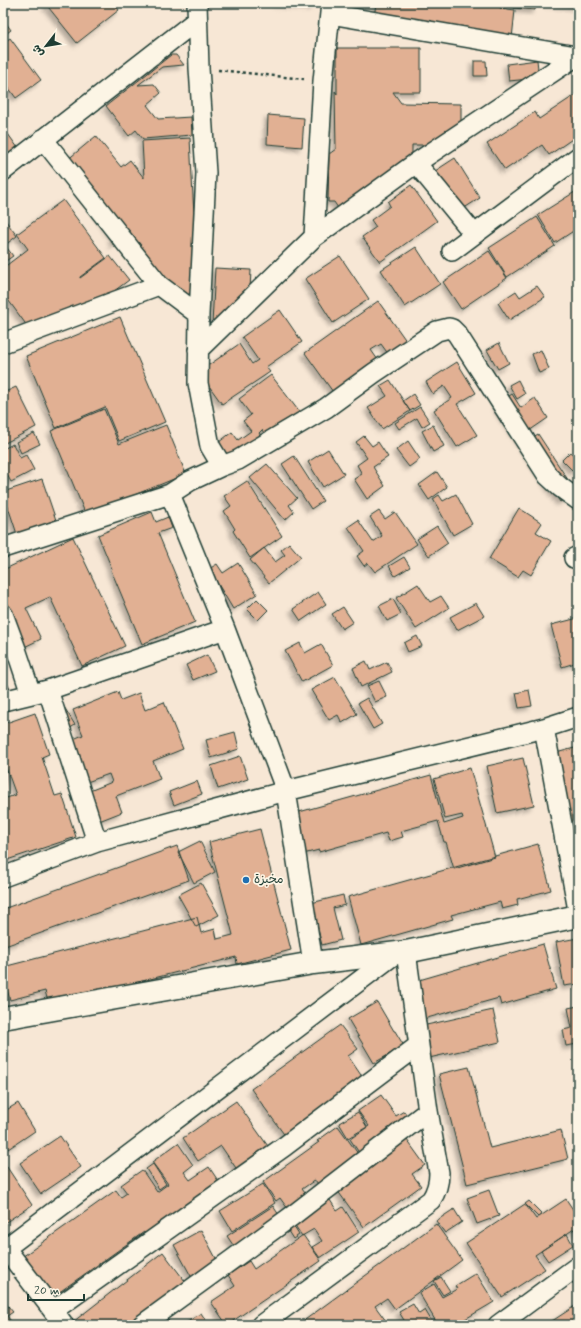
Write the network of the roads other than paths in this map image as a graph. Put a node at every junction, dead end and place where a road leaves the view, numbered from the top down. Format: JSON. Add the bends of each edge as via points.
{"nodes":[{"id":1,"x":330,"y":8,"type":"edge"},
{"id":2,"x":197,"y":11,"type":"edge"},
{"id":3,"x":577,"y":56,"type":"edge"},
{"id":4,"x":44,"y":139,"type":"junction"},
{"id":5,"x":578,"y":157,"type":"edge"},
{"id":6,"x":416,"y":163,"type":"junction"},
{"id":7,"x":3,"y":171,"type":"edge"},
{"id":8,"x":474,"y":234,"type":"junction"},
{"id":9,"x":314,"y":237,"type":"junction"},
{"id":10,"x":452,"y":251,"type":"dead end"},
{"id":11,"x":159,"y":285,"type":"junction"},
{"id":12,"x":198,"y":315,"type":"junction"},
{"id":13,"x":3,"y":343,"type":"edge"},
{"id":14,"x":198,"y":350,"type":"junction"},
{"id":15,"x":222,"y":466,"type":"junction"},
{"id":16,"x":170,"y":494,"type":"junction"},
{"id":17,"x":578,"y":500,"type":"edge"},
{"id":18,"x":3,"y":548,"type":"edge"},
{"id":19,"x":3,"y":614,"type":"edge"},
{"id":20,"x":225,"y":629,"type":"junction"},
{"id":21,"x":39,"y":692,"type":"junction"},
{"id":22,"x":3,"y":701,"type":"edge"},
{"id":23,"x":578,"y":717,"type":"edge"},
{"id":24,"x":544,"y":728,"type":"junction"},
{"id":25,"x":286,"y":792,"type":"junction"},
{"id":26,"x":97,"y":842,"type":"junction"},
{"id":27,"x":3,"y":877,"type":"edge"},
{"id":28,"x":578,"y":910,"type":"edge"},
{"id":29,"x":578,"y":916,"type":"edge"},
{"id":30,"x":400,"y":953,"type":"junction"},
{"id":31,"x":313,"y":963,"type":"junction"},
{"id":32,"x":4,"y":1014,"type":"edge"},
{"id":33,"x":419,"y":1045,"type":"junction"},
{"id":34,"x":428,"y":1111,"type":"junction"},
{"id":35,"x":4,"y":1247,"type":"edge"},
{"id":36,"x":578,"y":1266,"type":"edge"},
{"id":37,"x":59,"y":1318,"type":"edge"},
{"id":38,"x":142,"y":1325,"type":"edge"},
{"id":39,"x":262,"y":1325,"type":"edge"},
{"id":40,"x":498,"y":1325,"type":"edge"}],
"edges":[{"from":1,"to":3,"type":"street"},
{"from":1,"to":9,"type":"street"},
{"from":2,"to":4,"type":"street"},
{"from":2,"to":12,"type":"street","via":[[206,173]]},
{"from":3,"to":6,"type":"street"},
{"from":4,"to":7,"type":"street"},
{"from":4,"to":11,"type":"street"},
{"from":5,"to":8,"type":"street"},
{"from":6,"to":8,"type":"street"},
{"from":6,"to":9,"type":"street"},
{"from":8,"to":10,"type":"street"},
{"from":9,"to":14,"type":"street"},
{"from":11,"to":12,"type":"street"},
{"from":11,"to":13,"type":"street"},
{"from":12,"to":14,"type":"street"},
{"from":14,"to":15,"type":"street","via":[[198,383],[210,446]]},
{"from":15,"to":16,"type":"street"},
{"from":15,"to":17,"type":"street","via":[[238,460],[313,416],[436,331],[452,328],[548,476]]},
{"from":16,"to":18,"type":"street"},
{"from":16,"to":20,"type":"street"},
{"from":19,"to":21,"type":"street","via":[[16,649]]},
{"from":20,"to":21,"type":"street"},
{"from":20,"to":25,"type":"street"},
{"from":21,"to":22,"type":"street"},
{"from":21,"to":26,"type":"street"},
{"from":23,"to":24,"type":"street"},
{"from":24,"to":25,"type":"street"},
{"from":24,"to":28,"type":"street"},
{"from":25,"to":26,"type":"street"},
{"from":25,"to":31,"type":"street"},
{"from":26,"to":27,"type":"street"},
{"from":29,"to":30,"type":"main road"},
{"from":30,"to":31,"type":"main road"},
{"from":30,"to":33,"type":"street"},
{"from":30,"to":35,"type":"street"},
{"from":31,"to":32,"type":"main road"},
{"from":33,"to":34,"type":"street"},
{"from":33,"to":37,"type":"street"},
{"from":34,"to":38,"type":"street","via":[[292,1216]]},
{"from":34,"to":39,"type":"street","via":[[439,1173],[437,1189],[431,1200]]},
{"from":35,"to":37,"type":"street"},
{"from":36,"to":40,"type":"street"}]}
